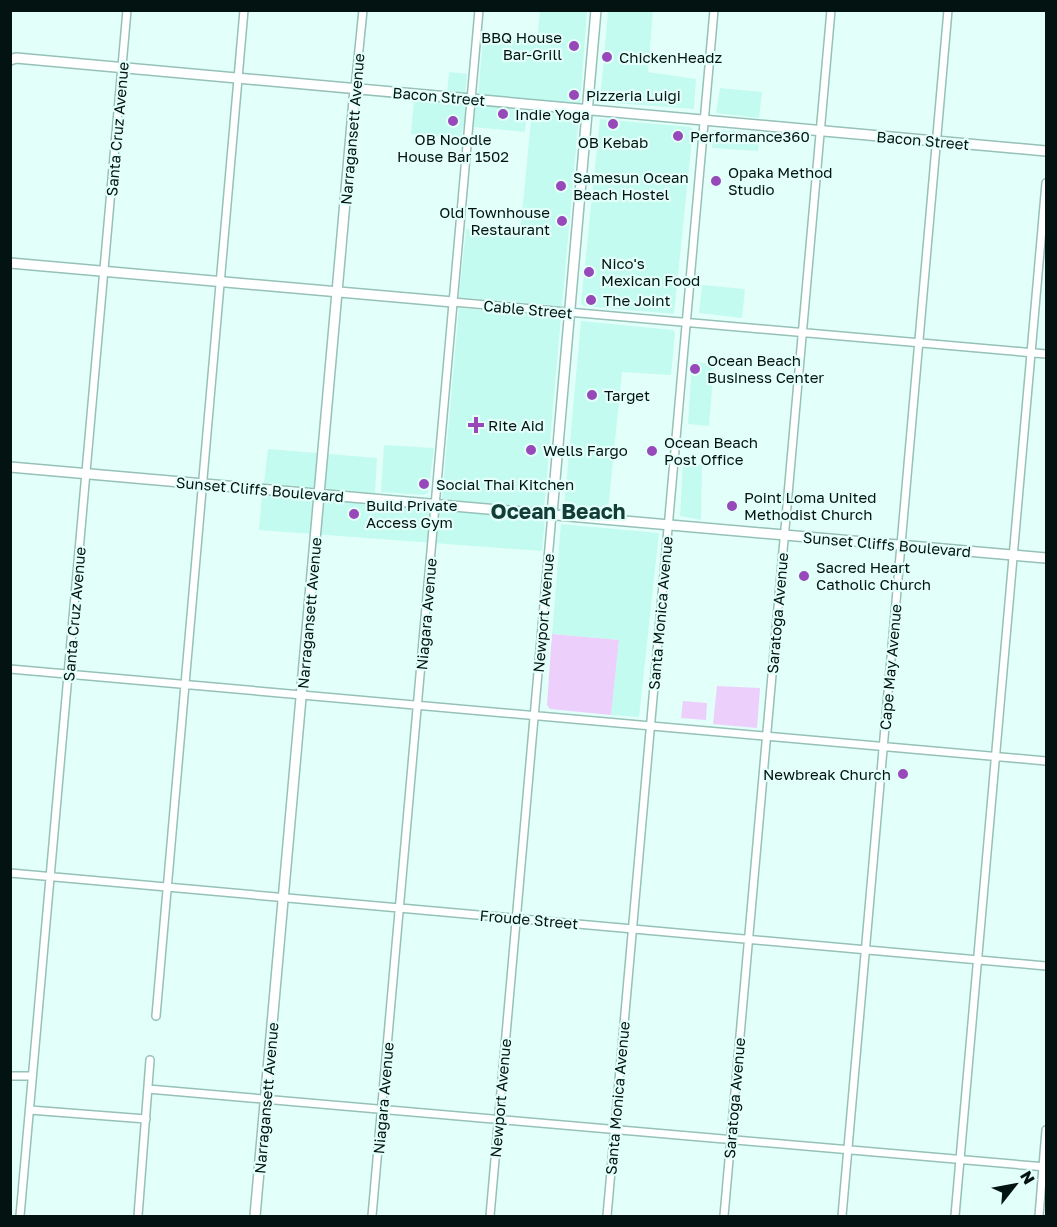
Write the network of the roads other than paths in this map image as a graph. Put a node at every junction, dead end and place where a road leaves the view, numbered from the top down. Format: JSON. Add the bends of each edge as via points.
{"nodes":[{"id":1,"x":127,"y":10,"type":"edge"},
{"id":2,"x":244,"y":10,"type":"edge"},
{"id":3,"x":363,"y":10,"type":"edge"},
{"id":4,"x":479,"y":10,"type":"edge"},
{"id":5,"x":596,"y":10,"type":"edge"},
{"id":6,"x":714,"y":10,"type":"edge"},
{"id":7,"x":831,"y":10,"type":"edge"},
{"id":8,"x":948,"y":10,"type":"edge"},
{"id":9,"x":10,"y":60,"type":"edge"},
{"id":10,"x":123,"y":68,"type":"junction"},
{"id":11,"x":238,"y":78,"type":"junction"},
{"id":12,"x":355,"y":89,"type":"junction"},
{"id":13,"x":471,"y":99,"type":"junction"},
{"id":14,"x":588,"y":110,"type":"junction"},
{"id":15,"x":704,"y":120,"type":"junction"},
{"id":16,"x":820,"y":131,"type":"junction"},
{"id":17,"x":937,"y":141,"type":"junction"},
{"id":18,"x":1047,"y":151,"type":"edge"},
{"id":19,"x":1047,"y":183,"type":"edge"},
{"id":20,"x":10,"y":263,"type":"edge"},
{"id":21,"x":105,"y":271,"type":"junction"},
{"id":22,"x":221,"y":281,"type":"junction"},
{"id":23,"x":337,"y":292,"type":"junction"},
{"id":24,"x":453,"y":302,"type":"junction"},
{"id":25,"x":570,"y":313,"type":"junction"},
{"id":26,"x":686,"y":322,"type":"junction"},
{"id":27,"x":802,"y":333,"type":"junction"},
{"id":28,"x":918,"y":344,"type":"junction"},
{"id":29,"x":1032,"y":353,"type":"junction"},
{"id":30,"x":1047,"y":354,"type":"edge"},
{"id":31,"x":10,"y":467,"type":"edge"},
{"id":32,"x":86,"y":473,"type":"junction"},
{"id":33,"x":203,"y":484,"type":"junction"},
{"id":34,"x":319,"y":494,"type":"junction"},
{"id":35,"x":435,"y":504,"type":"junction"},
{"id":36,"x":552,"y":514,"type":"junction"},
{"id":37,"x":668,"y":525,"type":"junction"},
{"id":38,"x":784,"y":535,"type":"junction"},
{"id":39,"x":901,"y":546,"type":"junction"},
{"id":40,"x":1014,"y":555,"type":"junction"},
{"id":41,"x":1047,"y":558,"type":"edge"},
{"id":42,"x":10,"y":669,"type":"edge"},
{"id":43,"x":68,"y":676,"type":"junction"},
{"id":44,"x":185,"y":686,"type":"junction"},
{"id":45,"x":302,"y":695,"type":"junction"},
{"id":46,"x":417,"y":705,"type":"junction"},
{"id":47,"x":533,"y":716,"type":"junction"},
{"id":48,"x":650,"y":726,"type":"junction"},
{"id":49,"x":767,"y":736,"type":"junction"},
{"id":50,"x":882,"y":748,"type":"junction"},
{"id":51,"x":996,"y":757,"type":"junction"},
{"id":52,"x":1047,"y":761,"type":"edge"},
{"id":53,"x":10,"y":873,"type":"edge"},
{"id":54,"x":52,"y":877,"type":"junction"},
{"id":55,"x":166,"y":887,"type":"junction"},
{"id":56,"x":283,"y":897,"type":"junction"},
{"id":57,"x":400,"y":908,"type":"junction"},
{"id":58,"x":516,"y":919,"type":"junction"},
{"id":59,"x":632,"y":928,"type":"junction"},
{"id":60,"x":748,"y":938,"type":"junction"},
{"id":61,"x":864,"y":950,"type":"junction"},
{"id":62,"x":977,"y":960,"type":"junction"},
{"id":63,"x":1047,"y":966,"type":"edge"},
{"id":64,"x":156,"y":1016,"type":"dead end"},
{"id":65,"x":150,"y":1060,"type":"dead end"},
{"id":66,"x":10,"y":1076,"type":"edge"},
{"id":67,"x":32,"y":1076,"type":"junction"},
{"id":68,"x":148,"y":1089,"type":"junction"},
{"id":69,"x":266,"y":1100,"type":"junction"},
{"id":70,"x":30,"y":1110,"type":"junction"},
{"id":71,"x":381,"y":1110,"type":"junction"},
{"id":72,"x":146,"y":1119,"type":"junction"},
{"id":73,"x":498,"y":1120,"type":"junction"},
{"id":74,"x":614,"y":1130,"type":"junction"},
{"id":75,"x":1047,"y":1130,"type":"edge"},
{"id":76,"x":730,"y":1140,"type":"junction"},
{"id":77,"x":847,"y":1151,"type":"junction"},
{"id":78,"x":961,"y":1161,"type":"junction"},
{"id":79,"x":1045,"y":1167,"type":"edge"},
{"id":80,"x":20,"y":1216,"type":"edge"},
{"id":81,"x":138,"y":1216,"type":"edge"},
{"id":82,"x":255,"y":1216,"type":"edge"},
{"id":83,"x":372,"y":1216,"type":"edge"},
{"id":84,"x":490,"y":1216,"type":"edge"},
{"id":85,"x":607,"y":1216,"type":"edge"},
{"id":86,"x":724,"y":1216,"type":"edge"},
{"id":87,"x":842,"y":1216,"type":"edge"},
{"id":88,"x":955,"y":1216,"type":"edge"},
{"id":89,"x":1039,"y":1216,"type":"edge"}],
"edges":[{"from":1,"to":10,"type":"street","name":"Santa Cruz Avenue"},
{"from":2,"to":11,"type":"street"},
{"from":3,"to":12,"type":"street","name":"Narragansett Avenue"},
{"from":4,"to":13,"type":"street","name":"Niagara Avenue"},
{"from":5,"to":14,"type":"street","name":"Newport Avenue"},
{"from":6,"to":15,"type":"street","name":"Santa Monica Avenue"},
{"from":7,"to":16,"type":"street","name":"Saratoga Avenue"},
{"from":8,"to":17,"type":"street","name":"Cape May Avenue"},
{"from":9,"to":10,"type":"street","name":"Bacon Street"},
{"from":10,"to":11,"type":"street","name":"Bacon Street"},
{"from":10,"to":21,"type":"street","name":"Santa Cruz Avenue"},
{"from":11,"to":12,"type":"street","name":"Bacon Street"},
{"from":11,"to":22,"type":"street"},
{"from":12,"to":13,"type":"street","name":"Bacon Street"},
{"from":12,"to":23,"type":"street","name":"Narragansett Avenue"},
{"from":13,"to":14,"type":"street","name":"Bacon Street"},
{"from":13,"to":24,"type":"street","name":"Niagara Avenue"},
{"from":14,"to":15,"type":"street","name":"Bacon Street"},
{"from":14,"to":25,"type":"street","name":"Newport Avenue"},
{"from":15,"to":16,"type":"street","name":"Bacon Street"},
{"from":15,"to":26,"type":"street","name":"Santa Monica Avenue"},
{"from":16,"to":17,"type":"street","name":"Bacon Street"},
{"from":16,"to":27,"type":"street","name":"Saratoga Avenue"},
{"from":17,"to":18,"type":"street","name":"Bacon Street"},
{"from":17,"to":28,"type":"street","name":"Cape May Avenue"},
{"from":19,"to":29,"type":"street"},
{"from":20,"to":21,"type":"street","name":"Cable Street"},
{"from":21,"to":22,"type":"street","name":"Cable Street"},
{"from":21,"to":32,"type":"street","name":"Santa Cruz Avenue"},
{"from":22,"to":23,"type":"street","name":"Cable Street"},
{"from":22,"to":33,"type":"street"},
{"from":23,"to":24,"type":"street","name":"Cable Street"},
{"from":23,"to":34,"type":"street","name":"Narragansett Avenue"},
{"from":24,"to":25,"type":"street","name":"Cable Street"},
{"from":24,"to":35,"type":"street","name":"Niagara Avenue"},
{"from":25,"to":26,"type":"street","name":"Cable Street"},
{"from":25,"to":36,"type":"street","name":"Newport Avenue"},
{"from":26,"to":27,"type":"street","name":"Cable Street"},
{"from":26,"to":37,"type":"street","name":"Santa Monica Avenue"},
{"from":27,"to":28,"type":"street","name":"Cable Street"},
{"from":27,"to":38,"type":"street","name":"Saratoga Avenue"},
{"from":28,"to":29,"type":"street","name":"Cable Street"},
{"from":28,"to":39,"type":"street","name":"Cape May Avenue"},
{"from":29,"to":30,"type":"street","name":"Cable Street"},
{"from":29,"to":40,"type":"street"},
{"from":31,"to":32,"type":"street","name":"Sunset Cliffs Boulevard"},
{"from":32,"to":33,"type":"street","name":"Sunset Cliffs Boulevard"},
{"from":32,"to":43,"type":"street","name":"Santa Cruz Avenue"},
{"from":33,"to":34,"type":"street","name":"Sunset Cliffs Boulevard"},
{"from":33,"to":44,"type":"street"},
{"from":34,"to":35,"type":"street","name":"Sunset Cliffs Boulevard"},
{"from":34,"to":45,"type":"street","name":"Narragansett Avenue"},
{"from":35,"to":36,"type":"street","name":"Sunset Cliffs Boulevard"},
{"from":35,"to":46,"type":"street","name":"Niagara Avenue"},
{"from":36,"to":37,"type":"street","name":"Sunset Cliffs Boulevard"},
{"from":36,"to":47,"type":"street","name":"Newport Avenue"},
{"from":37,"to":38,"type":"street","name":"Sunset Cliffs Boulevard"},
{"from":37,"to":48,"type":"street","name":"Santa Monica Avenue"},
{"from":38,"to":39,"type":"street","name":"Sunset Cliffs Boulevard"},
{"from":38,"to":49,"type":"street","name":"Saratoga Avenue"},
{"from":39,"to":40,"type":"street","name":"Sunset Cliffs Boulevard"},
{"from":39,"to":50,"type":"street","name":"Cape May Avenue"},
{"from":40,"to":41,"type":"street","name":"Sunset Cliffs Boulevard"},
{"from":40,"to":51,"type":"street"},
{"from":42,"to":43,"type":"street"},
{"from":43,"to":44,"type":"street"},
{"from":43,"to":54,"type":"street","name":"Santa Cruz Avenue"},
{"from":44,"to":45,"type":"street"},
{"from":44,"to":55,"type":"street"},
{"from":45,"to":46,"type":"street"},
{"from":45,"to":56,"type":"street","name":"Narragansett Avenue"},
{"from":46,"to":47,"type":"street"},
{"from":46,"to":57,"type":"street","name":"Niagara Avenue"},
{"from":47,"to":48,"type":"street"},
{"from":47,"to":58,"type":"street","name":"Newport Avenue"},
{"from":48,"to":49,"type":"street"},
{"from":48,"to":59,"type":"street","name":"Santa Monica Avenue"},
{"from":49,"to":50,"type":"street"},
{"from":49,"to":60,"type":"street","name":"Saratoga Avenue"},
{"from":50,"to":51,"type":"street"},
{"from":50,"to":61,"type":"street","name":"Cape May Avenue"},
{"from":51,"to":52,"type":"street"},
{"from":51,"to":62,"type":"street"},
{"from":53,"to":54,"type":"street","name":"Froude Street"},
{"from":54,"to":55,"type":"street","name":"Froude Street"},
{"from":54,"to":67,"type":"street","name":"Santa Cruz Avenue"},
{"from":55,"to":56,"type":"street","name":"Froude Street"},
{"from":55,"to":64,"type":"street"},
{"from":56,"to":57,"type":"street","name":"Froude Street"},
{"from":56,"to":69,"type":"street","name":"Narragansett Avenue"},
{"from":57,"to":58,"type":"street","name":"Froude Street"},
{"from":57,"to":71,"type":"street","name":"Niagara Avenue"},
{"from":58,"to":59,"type":"street","name":"Froude Street"},
{"from":58,"to":73,"type":"street","name":"Newport Avenue"},
{"from":59,"to":60,"type":"street","name":"Froude Street"},
{"from":59,"to":74,"type":"street","name":"Santa Monica Avenue"},
{"from":60,"to":61,"type":"street","name":"Froude Street"},
{"from":60,"to":76,"type":"street","name":"Saratoga Avenue"},
{"from":61,"to":62,"type":"street","name":"Froude Street"},
{"from":61,"to":77,"type":"street","name":"Cape May Avenue"},
{"from":62,"to":63,"type":"street","name":"Froude Street"},
{"from":62,"to":78,"type":"street"},
{"from":65,"to":68,"type":"street"},
{"from":66,"to":67,"type":"street"},
{"from":67,"to":70,"type":"street","name":"Santa Cruz Avenue"},
{"from":68,"to":69,"type":"street"},
{"from":68,"to":72,"type":"street"},
{"from":69,"to":71,"type":"street"},
{"from":69,"to":82,"type":"street","name":"Narragansett Avenue"},
{"from":70,"to":72,"type":"street"},
{"from":70,"to":80,"type":"street","name":"Santa Cruz Avenue"},
{"from":71,"to":73,"type":"street"},
{"from":71,"to":83,"type":"street","name":"Niagara Avenue"},
{"from":72,"to":81,"type":"street"},
{"from":73,"to":74,"type":"street"},
{"from":73,"to":84,"type":"street","name":"Newport Avenue"},
{"from":74,"to":76,"type":"street"},
{"from":74,"to":85,"type":"street","name":"Santa Monica Avenue"},
{"from":75,"to":79,"type":"street"},
{"from":76,"to":77,"type":"street"},
{"from":76,"to":86,"type":"street","name":"Saratoga Avenue"},
{"from":77,"to":78,"type":"street"},
{"from":77,"to":87,"type":"street","name":"Cape May Avenue"},
{"from":78,"to":79,"type":"street"},
{"from":78,"to":88,"type":"street"},
{"from":79,"to":89,"type":"street"}]}
